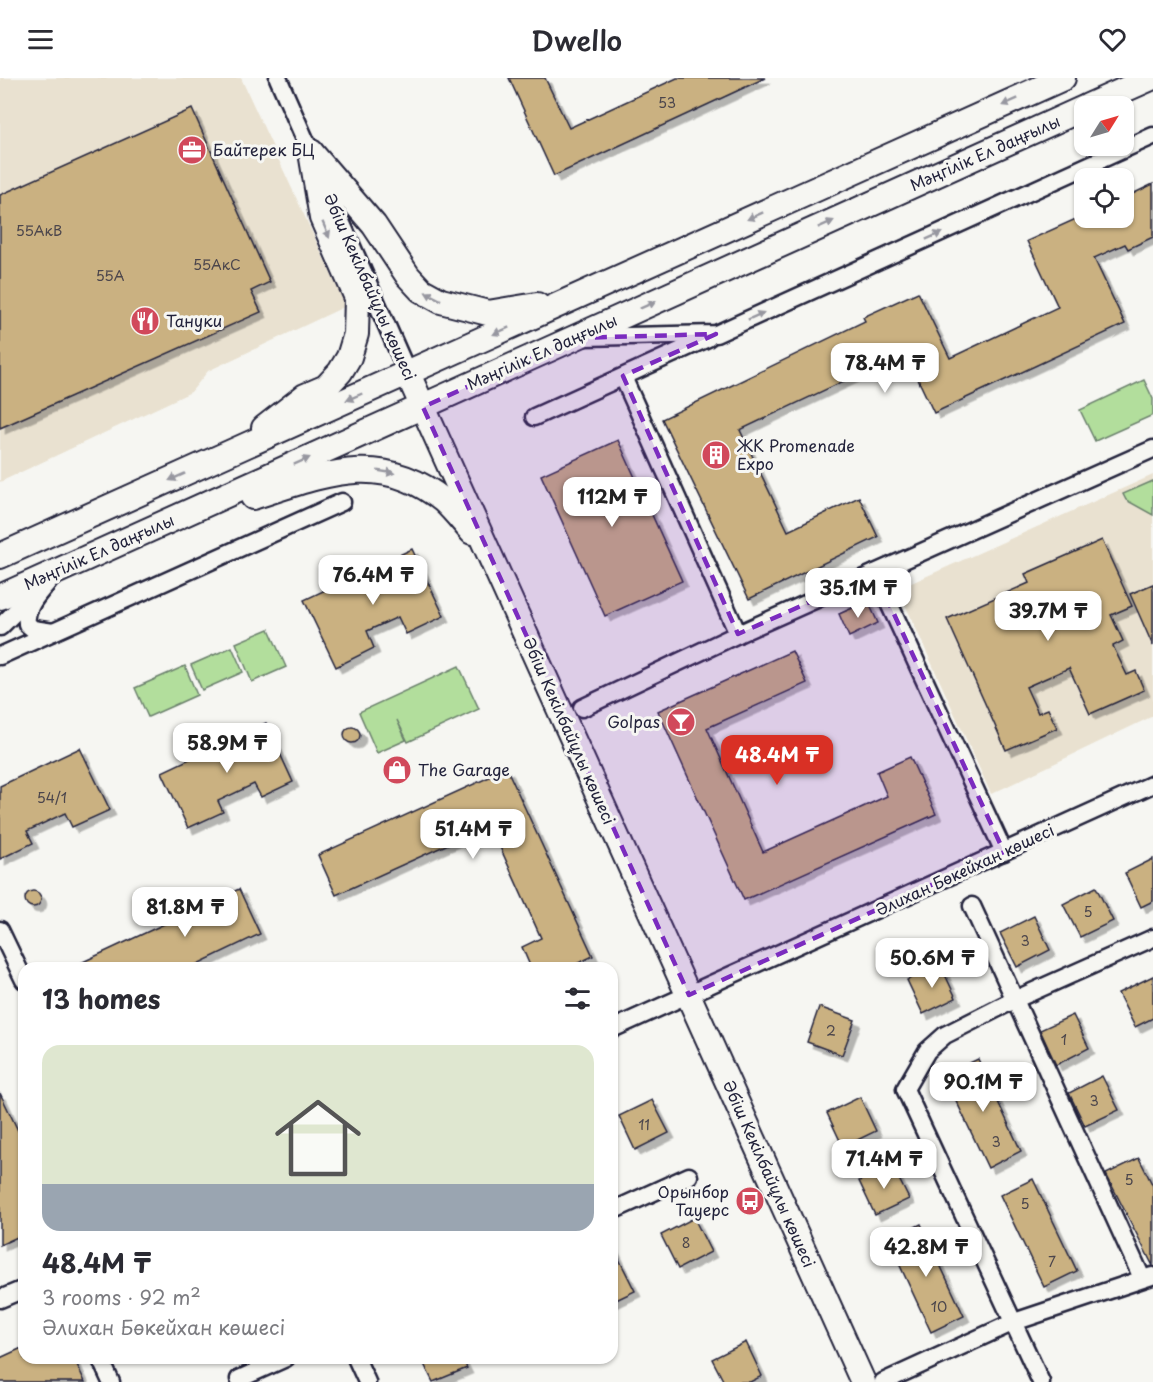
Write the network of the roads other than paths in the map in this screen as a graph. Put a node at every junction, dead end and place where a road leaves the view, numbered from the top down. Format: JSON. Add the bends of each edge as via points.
{"nodes":[{"id":1,"x":278,"y":78,"type":"edge"},
{"id":2,"x":1063,"y":78,"type":"edge"},
{"id":3,"x":1151,"y":78,"type":"edge"},
{"id":4,"x":1111,"y":96,"type":"edge"},
{"id":5,"x":1074,"y":112,"type":"edge"},
{"id":6,"x":1152,"y":137,"type":"edge"},
{"id":7,"x":311,"y":152,"type":"junction"},
{"id":8,"x":572,"y":299,"type":"junction"},
{"id":9,"x":716,"y":334,"type":"junction"},
{"id":10,"x":575,"y":338,"type":"junction"},
{"id":11,"x":408,"y":374,"type":"junction"},
{"id":12,"x":623,"y":377,"type":"junction"},
{"id":13,"x":423,"y":407,"type":"junction"},
{"id":14,"x":534,"y":417,"type":"dead end"},
{"id":15,"x":249,"y":444,"type":"junction"},
{"id":16,"x":1153,"y":449,"type":"edge"},
{"id":17,"x":342,"y":502,"type":"dead end"},
{"id":18,"x":148,"y":530,"type":"junction"},
{"id":19,"x":487,"y":548,"type":"junction"},
{"id":20,"x":0,"y":556,"type":"edge"},
{"id":21,"x":58,"y":571,"type":"junction"},
{"id":22,"x":874,"y":573,"type":"junction"},
{"id":23,"x":0,"y":597,"type":"edge"},
{"id":24,"x":0,"y":627,"type":"edge"},
{"id":25,"x":54,"y":632,"type":"junction"},
{"id":26,"x":738,"y":634,"type":"junction"},
{"id":27,"x":0,"y":656,"type":"edge"},
{"id":28,"x":582,"y":708,"type":"dead end"},
{"id":29,"x":1153,"y":784,"type":"edge"},
{"id":30,"x":1004,"y":852,"type":"junction"},
{"id":31,"x":972,"y":906,"type":"dead end"},
{"id":32,"x":0,"y":930,"type":"edge"},
{"id":33,"x":1153,"y":938,"type":"edge"},
{"id":34,"x":18,"y":968,"type":"edge"},
{"id":35,"x":688,"y":995,"type":"junction"},
{"id":36,"x":1014,"y":1000,"type":"junction"},
{"id":37,"x":618,"y":1026,"type":"edge"},
{"id":38,"x":689,"y":1176,"type":"dead end"},
{"id":39,"x":618,"y":1208,"type":"edge"},
{"id":40,"x":1148,"y":1277,"type":"edge"},
{"id":41,"x":18,"y":1292,"type":"edge"},
{"id":42,"x":0,"y":1299,"type":"edge"},
{"id":43,"x":1014,"y":1322,"type":"junction"},
{"id":44,"x":103,"y":1364,"type":"edge"},
{"id":45,"x":273,"y":1364,"type":"edge"},
{"id":46,"x":359,"y":1364,"type":"edge"},
{"id":47,"x":239,"y":1379,"type":"dead end"},
{"id":48,"x":111,"y":1382,"type":"edge"},
{"id":49,"x":367,"y":1382,"type":"edge"},
{"id":50,"x":863,"y":1382,"type":"edge"},
{"id":51,"x":883,"y":1382,"type":"edge"},
{"id":52,"x":1041,"y":1382,"type":"edge"}],
"edges":[{"from":1,"to":7,"type":"street","name":"Әбіш Кекілбайұлы көшесі"},
{"from":2,"to":8,"type":"main road","one_way":true},
{"from":3,"to":4,"type":"main road","name":"Мәңгілік Ел даңғылы"},
{"from":10,"to":5,"type":"main road","name":"Мәңгілік Ел даңғылы","one_way":true},
{"from":9,"to":6,"type":"street","one_way":true},
{"from":8,"to":7,"type":"main road","one_way":true,"via":[[488,313],[421,290],[374,225]]},
{"from":7,"to":11,"type":"street","name":"Әбіш Кекілбайұлы көшесі"},
{"from":7,"to":15,"type":"main road","one_way":true,"via":[[322,218],[357,298],[355,339],[340,372],[326,387],[305,396],[269,422]]},
{"from":8,"to":11,"type":"main road","one_way":true},
{"from":9,"to":10,"type":"street"},
{"from":9,"to":12,"type":"street"},
{"from":10,"to":13,"type":"main road","name":"Мәңгілік Ел даңғылы"},
{"from":11,"to":13,"type":"main road","name":"Әбіш Кекілбайұлы көшесі"},
{"from":11,"to":15,"type":"main road","one_way":true},
{"from":12,"to":14,"type":"street"},
{"from":12,"to":26,"type":"street"},
{"from":18,"to":13,"type":"main road","name":"Мәңгілік Ел даңғылы","one_way":true},
{"from":13,"to":19,"type":"main road","name":"Әбіш Кекілбайұлы көшесі"},
{"from":15,"to":20,"type":"main road","one_way":true},
{"from":16,"to":22,"type":"street"},
{"from":17,"to":25,"type":"street"},
{"from":18,"to":19,"type":"main road","one_way":true,"via":[[322,475],[384,470],[401,475],[444,501]]},
{"from":18,"to":21,"type":"main road","name":"Мәңгілік Ел даңғылы"},
{"from":19,"to":35,"type":"main road","name":"Әбіш Кекілбайұлы көшесі"},
{"from":21,"to":23,"type":"main road","name":"Мәңгілік Ел даңғылы"},
{"from":21,"to":24,"type":"street"},
{"from":21,"to":25,"type":"street","via":[[28,608],[26,616],[33,629]]},
{"from":22,"to":26,"type":"street"},
{"from":22,"to":30,"type":"street"},
{"from":25,"to":27,"type":"street"},
{"from":26,"to":28,"type":"street"},
{"from":29,"to":30,"type":"street","name":"Әлихан Бөкейхан көшесі"},
{"from":30,"to":35,"type":"street","name":"Әлихан Бөкейхан көшесі"},
{"from":31,"to":36,"type":"street"},
{"from":32,"to":34,"type":"street"},
{"from":33,"to":36,"type":"street"},
{"from":35,"to":37,"type":"street","name":"Әлихан Бөкейхан көшесі"},
{"from":35,"to":50,"type":"main road","name":"Әбіш Кекілбайұлы көшесі"},
{"from":36,"to":40,"type":"street"},
{"from":36,"to":43,"type":"street","via":[[945,1035],[927,1051],[905,1089]]},
{"from":38,"to":39,"type":"street"},
{"from":40,"to":43,"type":"street"},
{"from":41,"to":42,"type":"street"},
{"from":43,"to":51,"type":"street"},
{"from":43,"to":52,"type":"street"},
{"from":44,"to":48,"type":"street"},
{"from":45,"to":47,"type":"street"},
{"from":46,"to":49,"type":"street"}]}
